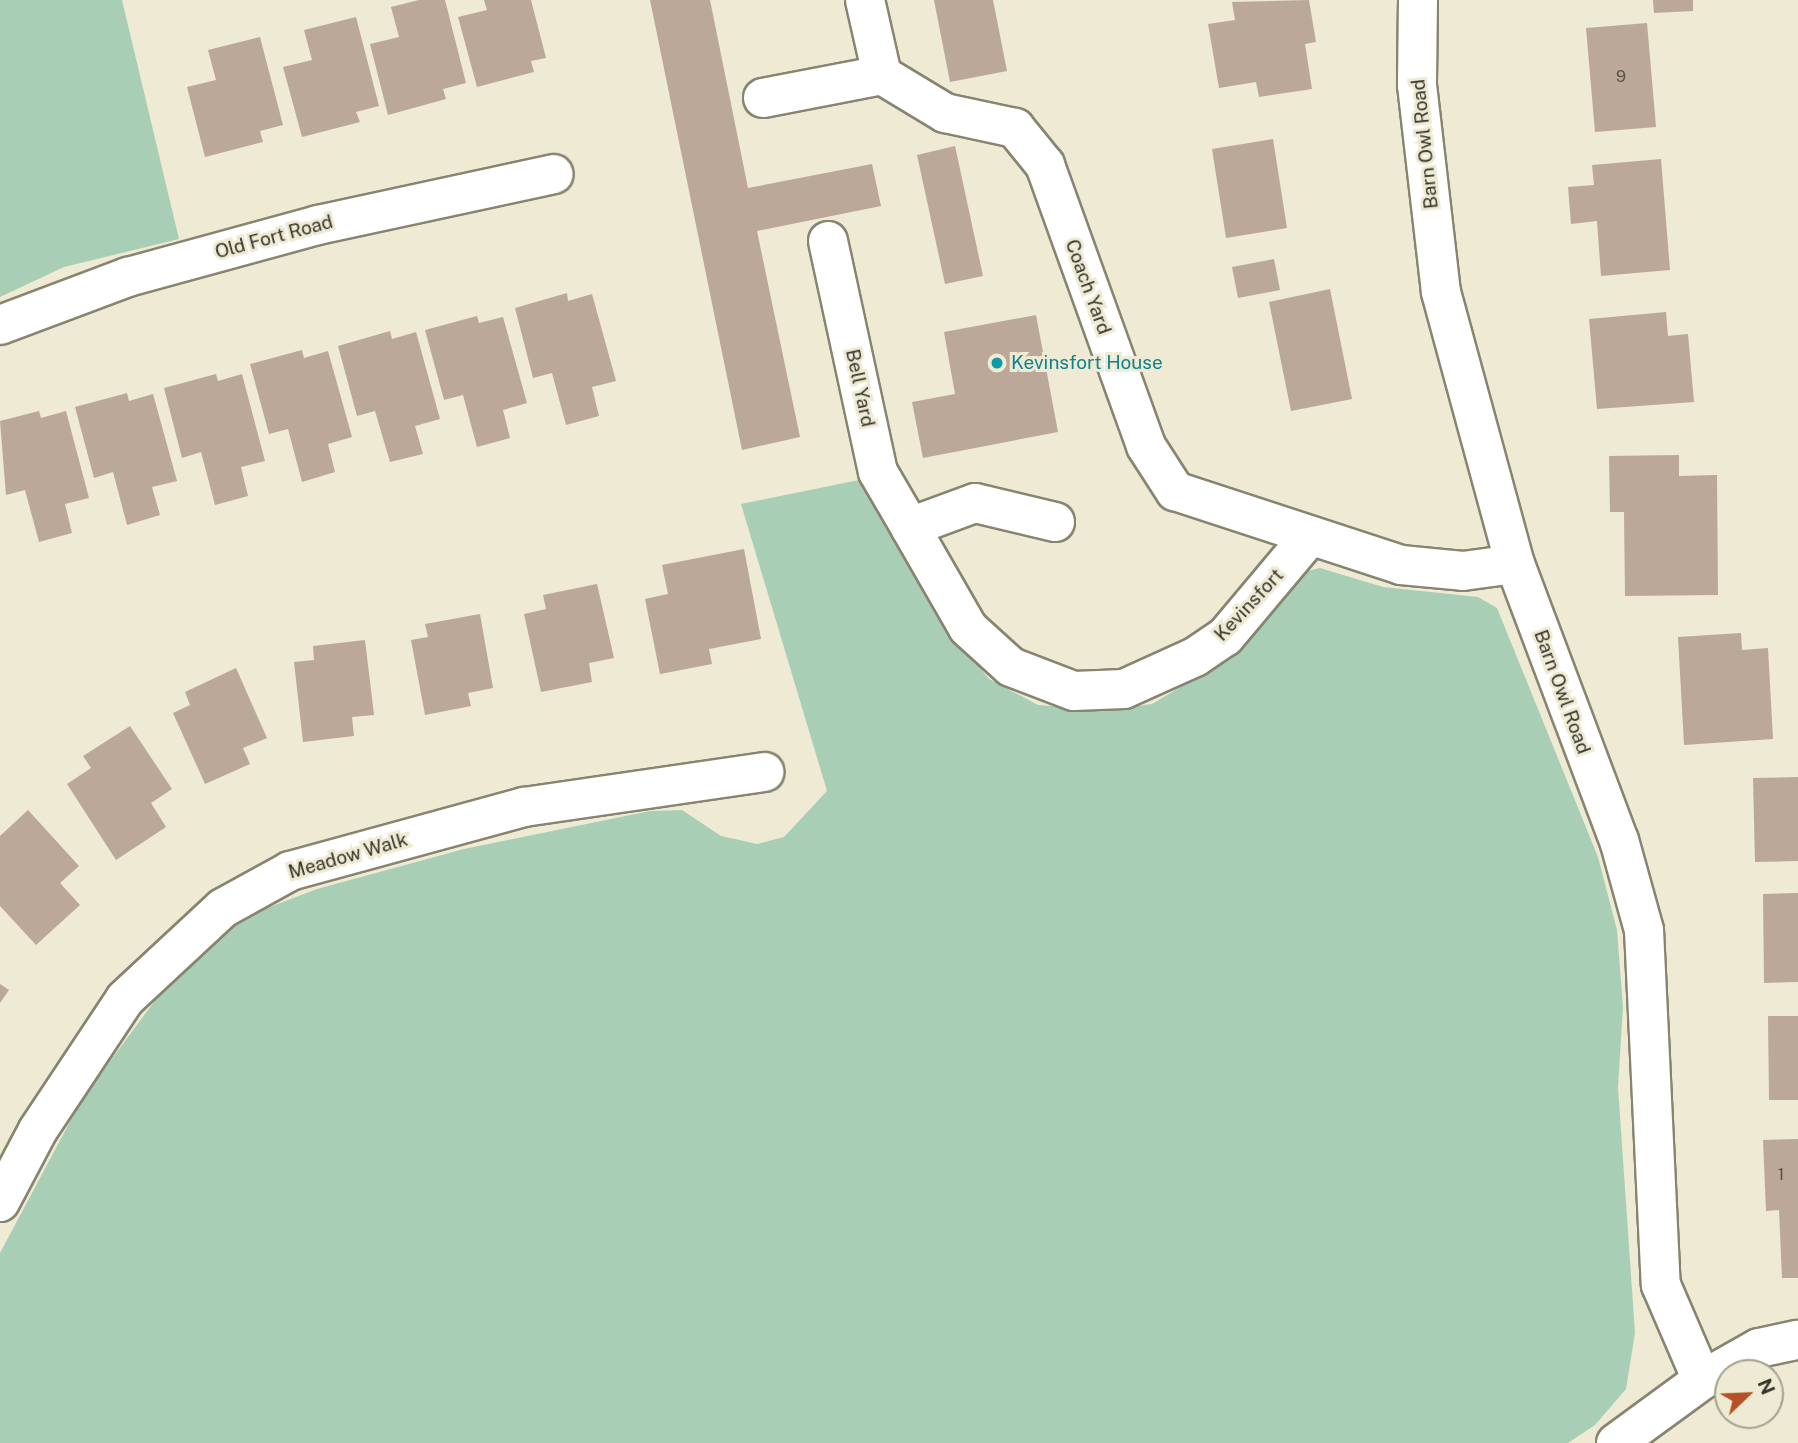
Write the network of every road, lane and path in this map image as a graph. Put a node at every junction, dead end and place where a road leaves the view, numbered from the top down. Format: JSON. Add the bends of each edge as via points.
{"nodes":[{"id":1,"x":865,"y":0,"type":"edge"},
{"id":2,"x":1418,"y":0,"type":"edge"},
{"id":3,"x":882,"y":75,"type":"junction"},
{"id":4,"x":763,"y":98,"type":"dead end"},
{"id":5,"x":554,"y":174,"type":"dead end"},
{"id":6,"x":828,"y":241,"type":"dead end"},
{"id":7,"x":0,"y":325,"type":"edge"},
{"id":8,"x":1055,"y":522,"type":"dead end"},
{"id":9,"x":910,"y":527,"type":"junction"},
{"id":10,"x":1308,"y":538,"type":"junction"},
{"id":11,"x":1515,"y":564,"type":"junction"},
{"id":12,"x":764,"y":772,"type":"dead end"},
{"id":13,"x":0,"y":1202,"type":"edge"},
{"id":14,"x":1798,"y":1340,"type":"edge"},
{"id":15,"x":1702,"y":1380,"type":"junction"},
{"id":16,"x":1616,"y":1443,"type":"edge"}],
"edges":[{"from":1,"to":3,"type":"street"},
{"from":2,"to":11,"type":"street","name":"Barn Owl Road","via":[[1417,85],[1441,292]]},
{"from":3,"to":4,"type":"street"},
{"from":3,"to":10,"type":"street","name":"Coach Yard","via":[[945,113],[1015,128],[1045,165],[1146,446],[1175,491]]},
{"from":5,"to":7,"type":"street","name":"Old Fort Road","via":[[280,235],[128,276]]},
{"from":6,"to":9,"type":"street","name":"Bell Yard","via":[[878,472]]},
{"from":8,"to":9,"type":"street","via":[[975,503]]},
{"from":9,"to":10,"type":"street","name":"Kevinsfort","via":[[968,628],[1011,667],[1074,691],[1124,689],[1195,657],[1225,637]]},
{"from":10,"to":11,"type":"street","via":[[1401,565],[1463,571]]},
{"from":11,"to":15,"type":"street","name":"Barn Owl Road","via":[[1619,840],[1644,930],[1661,1285]]},
{"from":12,"to":13,"type":"street","name":"Meadow Walk","via":[[524,807],[290,871],[223,908],[125,999],[38,1130]]},
{"from":14,"to":15,"type":"street","via":[[1759,1348]]},
{"from":15,"to":16,"type":"street"}]}
